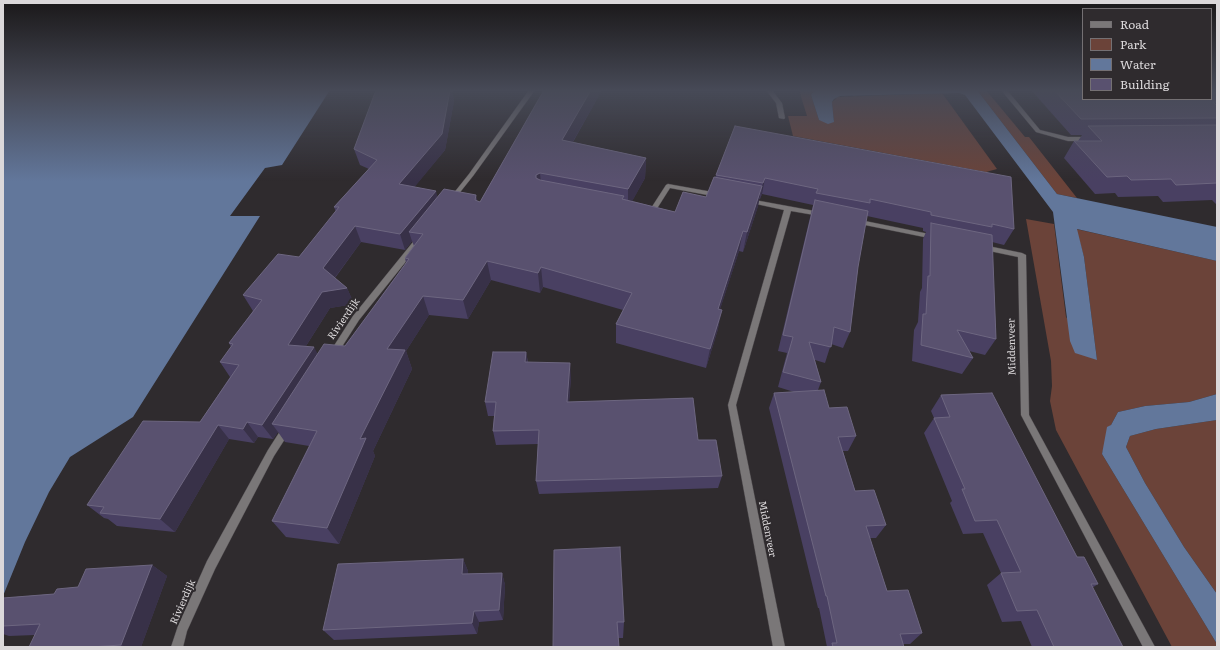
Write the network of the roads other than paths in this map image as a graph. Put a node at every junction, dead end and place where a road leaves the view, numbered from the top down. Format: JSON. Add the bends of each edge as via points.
{"nodes":[{"id":1,"x":510,"y":120,"type":"edge"},
{"id":2,"x":1030,"y":120,"type":"edge"},
{"id":3,"x":1099,"y":139,"type":"edge"},
{"id":4,"x":726,"y":197,"type":"edge"},
{"id":5,"x":742,"y":200,"type":"edge"},
{"id":6,"x":446,"y":206,"type":"edge"},
{"id":7,"x":788,"y":208,"type":"junction"},
{"id":8,"x":641,"y":216,"type":"edge"},
{"id":9,"x":827,"y":216,"type":"edge"},
{"id":10,"x":850,"y":220,"type":"edge"},
{"id":11,"x":426,"y":231,"type":"edge"},
{"id":12,"x":944,"y":239,"type":"edge"},
{"id":13,"x":975,"y":245,"type":"edge"},
{"id":14,"x":330,"y":358,"type":"edge"},
{"id":15,"x":292,"y":419,"type":"edge"},
{"id":16,"x":177,"y":647,"type":"edge"},
{"id":17,"x":779,"y":647,"type":"edge"},
{"id":18,"x":1149,"y":647,"type":"edge"}],
"edges":[{"from":1,"to":6,"type":"street"},
{"from":2,"to":3,"type":"street","via":[[1038,130],[1068,139]]},
{"from":4,"to":8,"type":"street","via":[[668,186],[649,217]]},
{"from":5,"to":7,"type":"street"},
{"from":7,"to":9,"type":"street"},
{"from":7,"to":17,"type":"street","name":"Middenveer","via":[[732,405]]},
{"from":10,"to":12,"type":"street"},
{"from":11,"to":14,"type":"street","name":"Rivierdijk","via":[[356,318]]},
{"from":13,"to":18,"type":"street","name":"Middenveer","via":[[1022,255],[1025,415]]},
{"from":15,"to":16,"type":"street","name":"Rivierdijk","via":[[211,565]]}]}
